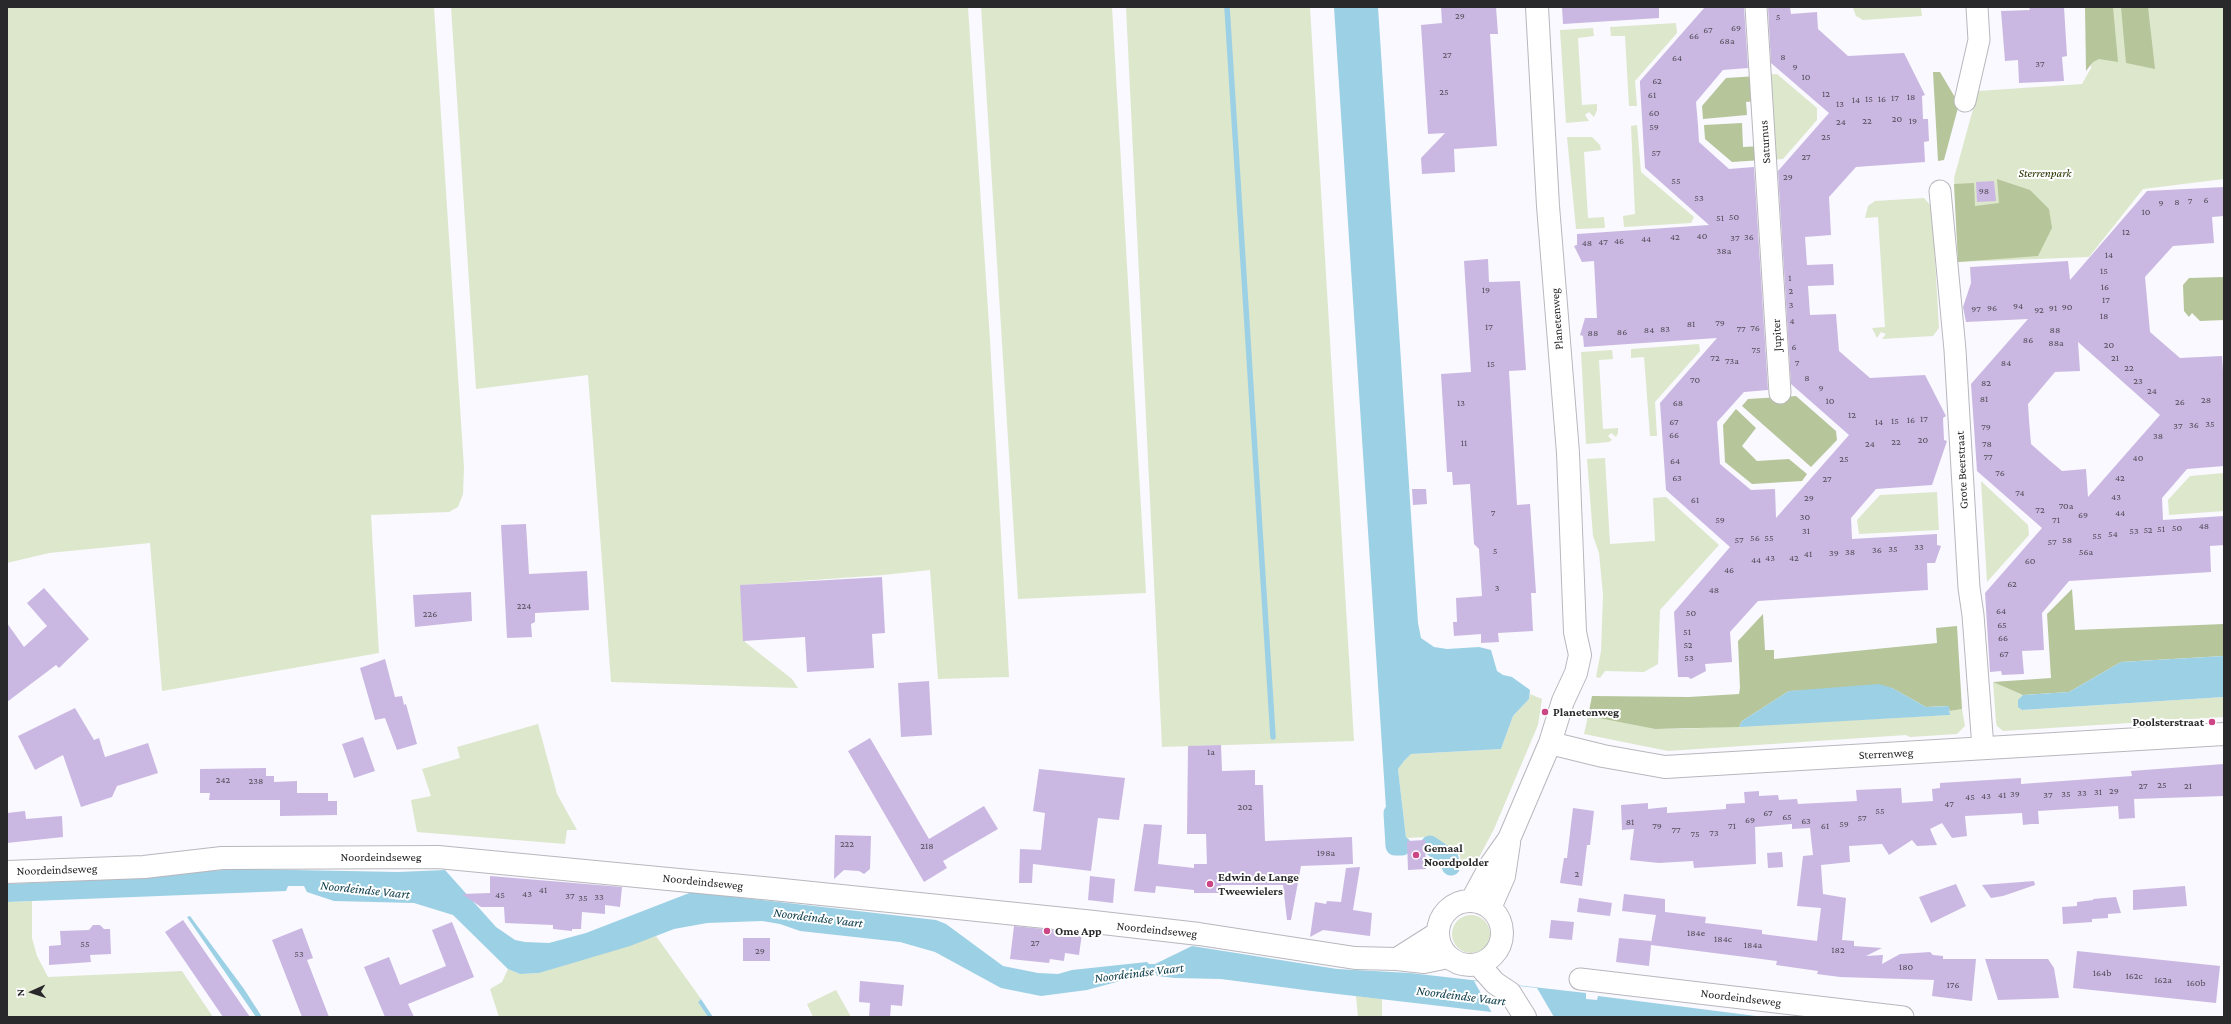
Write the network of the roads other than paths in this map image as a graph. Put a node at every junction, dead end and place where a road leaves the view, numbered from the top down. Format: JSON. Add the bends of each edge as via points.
{"nodes":[{"id":1,"x":1537,"y":7,"type":"edge"},
{"id":2,"x":1756,"y":7,"type":"edge"},
{"id":3,"x":1977,"y":7,"type":"edge"},
{"id":4,"x":1965,"y":101,"type":"dead end"},
{"id":5,"x":1940,"y":191,"type":"dead end"},
{"id":6,"x":1773,"y":278,"type":"joint"},
{"id":7,"x":1780,"y":393,"type":"dead end"},
{"id":8,"x":2224,"y":734,"type":"edge"},
{"id":9,"x":1550,"y":743,"type":"junction"},
{"id":10,"x":1983,"y":748,"type":"junction"},
{"id":11,"x":7,"y":872,"type":"edge"},
{"id":12,"x":1481,"y":904,"type":"junction"},
{"id":13,"x":1438,"y":933,"type":"junction"},
{"id":14,"x":1448,"y":957,"type":"junction"},
{"id":15,"x":1397,"y":959,"type":"junction"},
{"id":16,"x":1487,"y":959,"type":"junction"},
{"id":17,"x":1580,"y":979,"type":"dead end"},
{"id":18,"x":1525,"y":1017,"type":"edge"},
{"id":19,"x":1903,"y":1017,"type":"edge"}],
"edges":[{"from":1,"to":9,"type":"street","name":"Planetenweg","via":[[1548,206],[1568,453],[1575,632],[1567,648],[1560,680],[1563,701]]},
{"from":2,"to":6,"type":"street","name":"Saturnus"},
{"from":3,"to":4,"type":"street","via":[[1979,40]]},
{"from":5,"to":10,"type":"street","name":"Grote Beerstraat","via":[[1955,350],[1969,588]]},
{"from":6,"to":7,"type":"street","name":"Jupiter"},
{"from":8,"to":10,"type":"street","name":"Sterrenweg"},
{"from":9,"to":10,"type":"street","name":"Sterrenweg","via":[[1665,767]]},
{"from":9,"to":12,"type":"street","name":"Planetenweg","via":[[1509,840],[1492,863]]},
{"from":11,"to":15,"type":"street","name":"Noordeindseweg","via":[[144,867],[222,858],[438,857],[1094,922],[1199,934],[1355,958]]},
{"from":12,"to":13,"type":"street","via":[[1460,902],[1450,908],[1440,922]]},
{"from":12,"to":16,"type":"street","via":[[1499,918],[1503,930],[1501,943]]},
{"from":13,"to":14,"type":"street","via":[[1440,946]]},
{"from":13,"to":15,"type":"street"},
{"from":14,"to":15,"type":"street","name":"Noordeindseweg","via":[[1424,962]]},
{"from":14,"to":16,"type":"street","via":[[1460,964]]},
{"from":16,"to":18,"type":"street"},
{"from":17,"to":19,"type":"street","name":"Noordeindseweg"}]}
